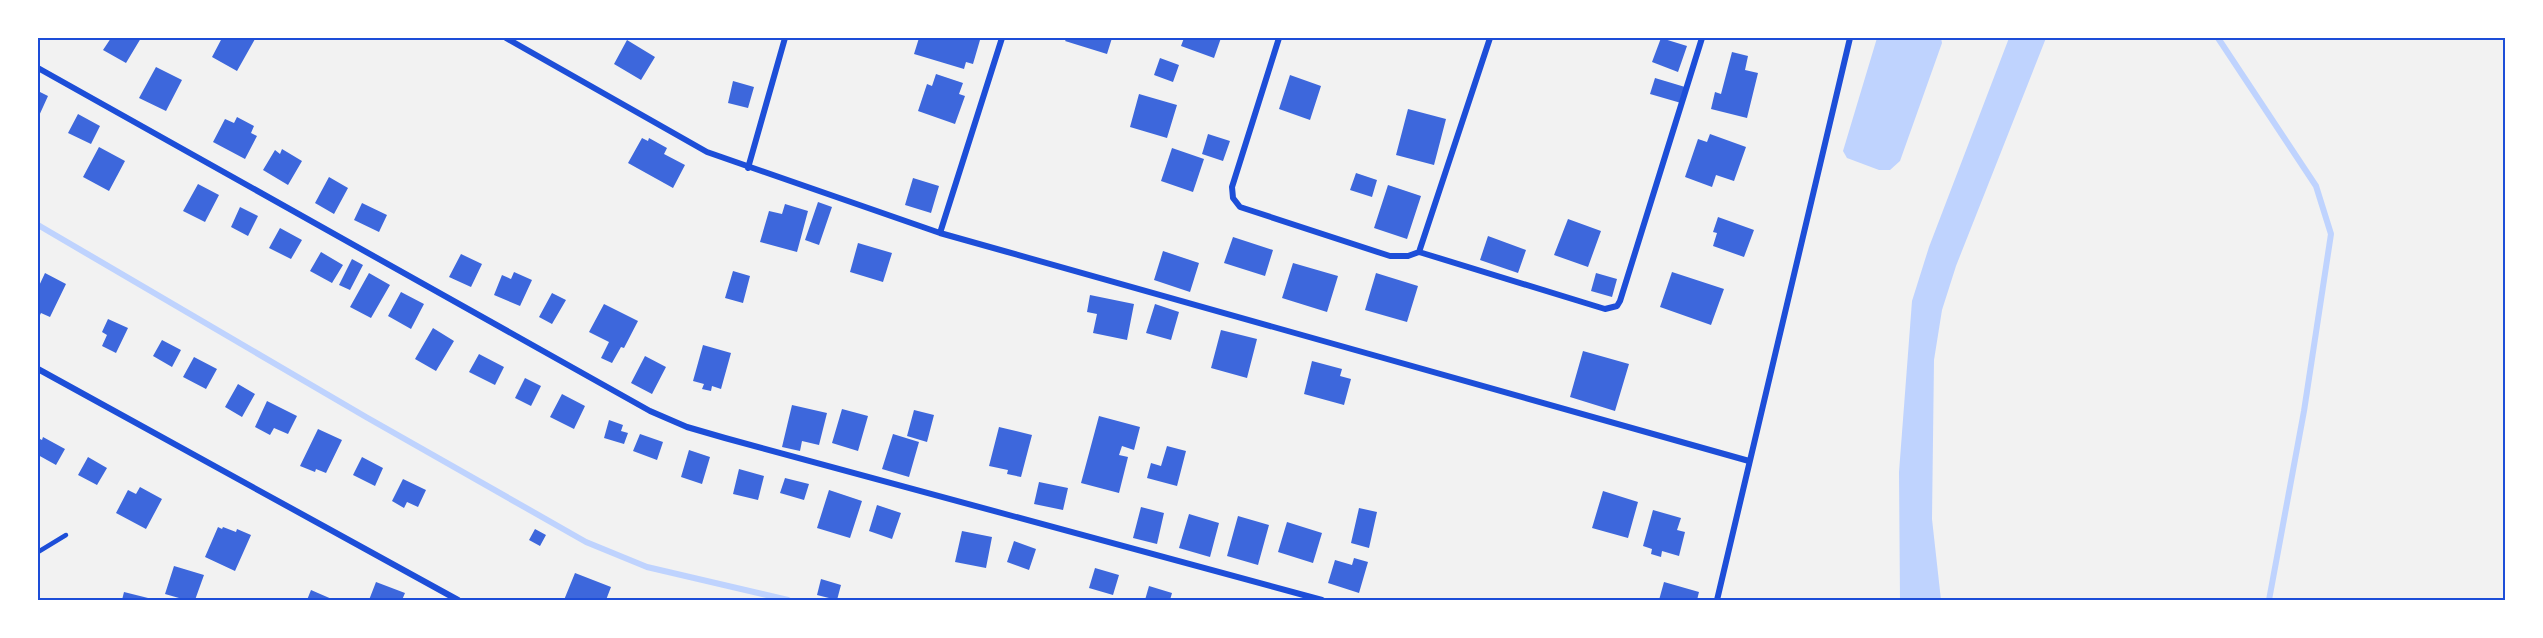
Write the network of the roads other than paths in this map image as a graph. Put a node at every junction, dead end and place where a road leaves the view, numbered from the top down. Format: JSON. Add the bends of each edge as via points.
{"nodes":[{"id":1,"x":506,"y":38,"type":"edge"},
{"id":2,"x":785,"y":38,"type":"edge"},
{"id":3,"x":1002,"y":38,"type":"edge"},
{"id":4,"x":1279,"y":38,"type":"edge"},
{"id":5,"x":1490,"y":38,"type":"edge"},
{"id":6,"x":1702,"y":38,"type":"edge"},
{"id":7,"x":1850,"y":38,"type":"edge"},
{"id":8,"x":38,"y":68,"type":"edge"},
{"id":9,"x":748,"y":168,"type":"junction"},
{"id":10,"x":940,"y":233,"type":"junction"},
{"id":11,"x":1419,"y":252,"type":"junction"},
{"id":12,"x":38,"y":369,"type":"edge"},
{"id":13,"x":1749,"y":461,"type":"junction"},
{"id":14,"x":66,"y":535,"type":"dead end"},
{"id":15,"x":38,"y":552,"type":"edge"},
{"id":16,"x":458,"y":600,"type":"edge"},
{"id":17,"x":1322,"y":600,"type":"edge"},
{"id":18,"x":1717,"y":600,"type":"edge"}],
"edges":[{"from":1,"to":9,"type":"street","via":[[707,152]]},
{"from":2,"to":9,"type":"street"},
{"from":3,"to":10,"type":"street"},
{"from":4,"to":11,"type":"street","via":[[1232,187],[1233,198],[1240,207],[1390,256]]},
{"from":5,"to":11,"type":"street"},
{"from":6,"to":11,"type":"street","via":[[1617,306],[1605,309]]},
{"from":7,"to":13,"type":"street"},
{"from":8,"to":17,"type":"street","via":[[668,419],[725,438]]},
{"from":9,"to":10,"type":"street"},
{"from":10,"to":13,"type":"street"},
{"from":12,"to":16,"type":"street"},
{"from":13,"to":18,"type":"street"},
{"from":14,"to":15,"type":"lane"}]}
